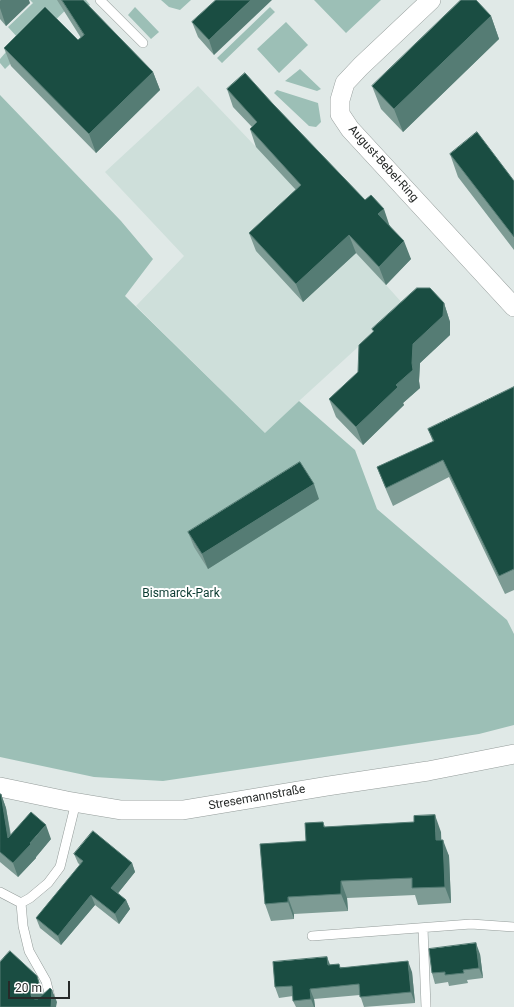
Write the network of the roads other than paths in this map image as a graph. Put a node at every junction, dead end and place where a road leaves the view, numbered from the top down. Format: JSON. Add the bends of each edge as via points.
{"nodes":[{"id":1,"x":100,"y":0,"type":"edge"},
{"id":2,"x":431,"y":0,"type":"edge"},
{"id":3,"x":143,"y":43,"type":"dead end"},
{"id":4,"x":514,"y":307,"type":"edge"},
{"id":5,"x":514,"y":754,"type":"edge"},
{"id":6,"x":0,"y":787,"type":"edge"},
{"id":7,"x":76,"y":802,"type":"junction"},
{"id":8,"x":0,"y":892,"type":"edge"},
{"id":9,"x":21,"y":903,"type":"junction"},
{"id":10,"x":514,"y":927,"type":"edge"},
{"id":11,"x":423,"y":928,"type":"junction"},
{"id":12,"x":312,"y":936,"type":"dead end"},
{"id":13,"x":41,"y":1006,"type":"edge"},
{"id":14,"x":426,"y":1007,"type":"edge"}],
"edges":[{"from":1,"to":3,"type":"lane"},
{"from":2,"to":4,"type":"street","name":"August-Bebel-Ring","via":[[345,83],[340,100],[340,114],[350,129]]},
{"from":5,"to":7,"type":"street","name":"Stresemannstraße","via":[[428,771],[183,810],[121,810]]},
{"from":6,"to":7,"type":"street","name":"Stresemannstraße"},
{"from":7,"to":9,"type":"lane","via":[[60,867],[48,883]]},
{"from":8,"to":9,"type":"lane"},
{"from":9,"to":13,"type":"lane","via":[[29,951],[46,981],[50,997]]},
{"from":10,"to":11,"type":"lane","via":[[471,924]]},
{"from":11,"to":12,"type":"lane"},
{"from":11,"to":14,"type":"lane"}]}
